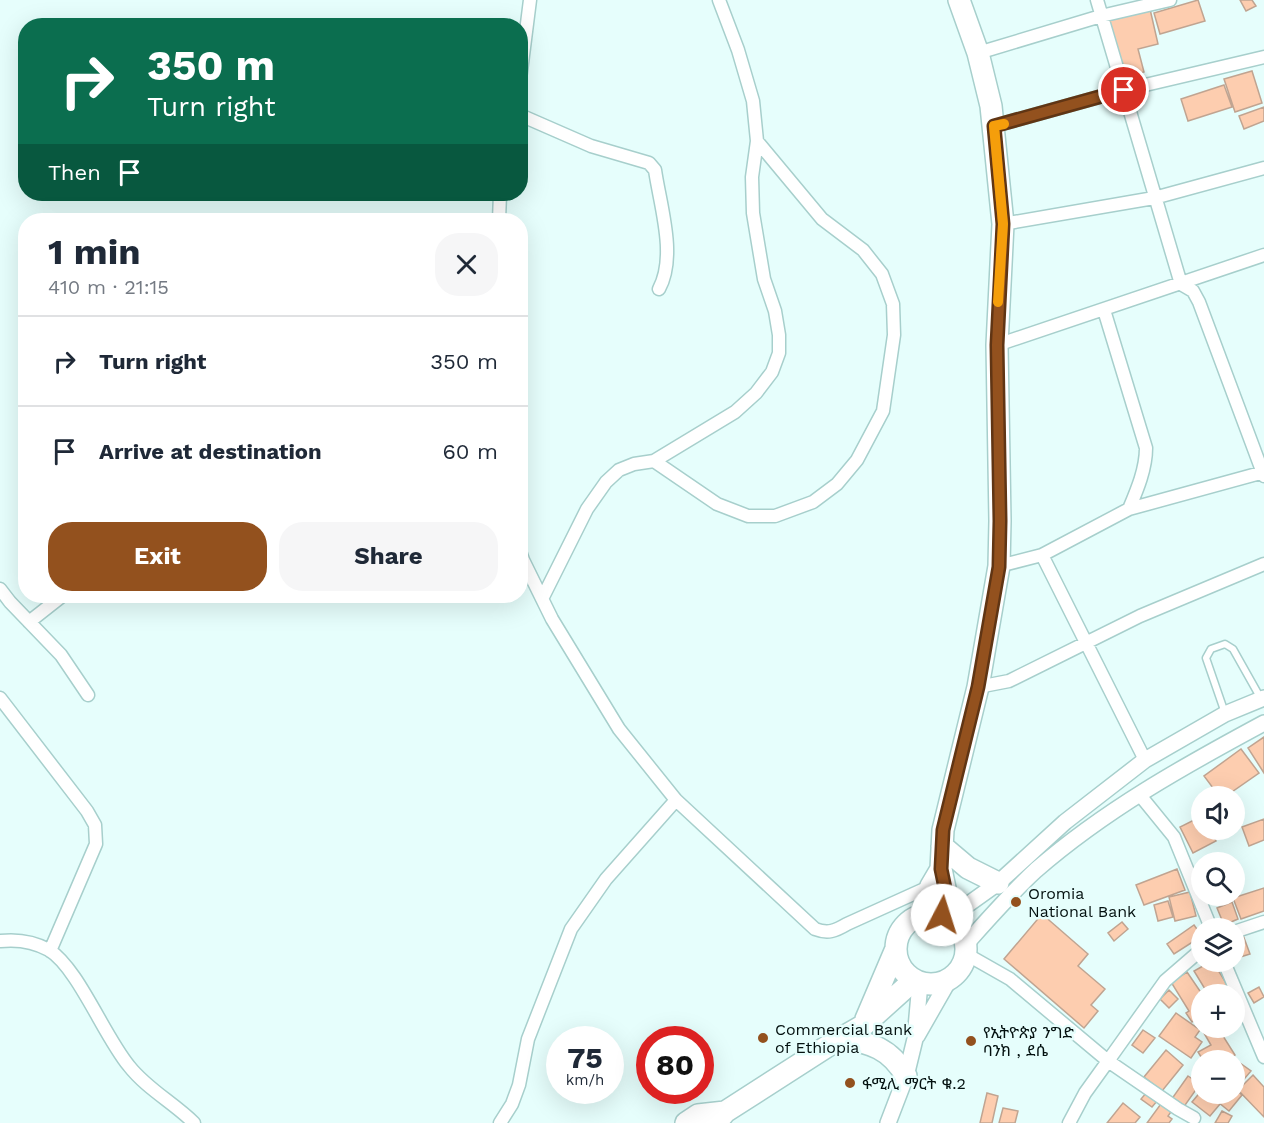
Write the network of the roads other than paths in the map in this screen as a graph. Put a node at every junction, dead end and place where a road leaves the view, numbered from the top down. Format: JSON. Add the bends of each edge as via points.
{"nodes":[{"id":1,"x":530,"y":0,"type":"edge"},
{"id":2,"x":719,"y":0,"type":"edge"},
{"id":3,"x":959,"y":0,"type":"edge"},
{"id":4,"x":1097,"y":0,"type":"edge"},
{"id":5,"x":1170,"y":0,"type":"edge"},
{"id":6,"x":1101,"y":16,"type":"junction"},
{"id":7,"x":528,"y":18,"type":"edge"},
{"id":8,"x":978,"y":53,"type":"junction"},
{"id":9,"x":1264,"y":57,"type":"edge"},
{"id":10,"x":1124,"y":90,"type":"junction"},
{"id":11,"x":528,"y":118,"type":"edge"},
{"id":12,"x":994,"y":126,"type":"junction"},
{"id":13,"x":757,"y":141,"type":"junction"},
{"id":14,"x":1264,"y":168,"type":"edge"},
{"id":15,"x":1155,"y":198,"type":"junction"},
{"id":16,"x":1003,"y":224,"type":"junction"},
{"id":17,"x":1264,"y":255,"type":"edge"},
{"id":18,"x":1181,"y":284,"type":"junction"},
{"id":19,"x":659,"y":289,"type":"dead end"},
{"id":20,"x":1104,"y":310,"type":"junction"},
{"id":21,"x":997,"y":345,"type":"junction"},
{"id":22,"x":654,"y":461,"type":"junction"},
{"id":23,"x":1263,"y":474,"type":"edge"},
{"id":24,"x":1129,"y":509,"type":"junction"},
{"id":25,"x":1042,"y":555,"type":"junction"},
{"id":26,"x":1264,"y":564,"type":"edge"},
{"id":27,"x":999,"y":567,"type":"junction"},
{"id":28,"x":528,"y":569,"type":"edge"},
{"id":29,"x":0,"y":589,"type":"edge"},
{"id":30,"x":543,"y":597,"type":"junction"},
{"id":31,"x":10,"y":602,"type":"junction"},
{"id":32,"x":53,"y":603,"type":"edge"},
{"id":33,"x":0,"y":612,"type":"edge"},
{"id":34,"x":29,"y":622,"type":"junction"},
{"id":35,"x":1087,"y":642,"type":"junction"},
{"id":36,"x":978,"y":687,"type":"junction"},
{"id":37,"x":88,"y":695,"type":"dead end"},
{"id":38,"x":0,"y":698,"type":"edge"},
{"id":39,"x":1263,"y":699,"type":"edge"},
{"id":40,"x":1225,"y":714,"type":"junction"},
{"id":41,"x":1264,"y":723,"type":"edge"},
{"id":42,"x":1144,"y":760,"type":"junction"},
{"id":43,"x":1139,"y":794,"type":"junction"},
{"id":44,"x":676,"y":800,"type":"junction"},
{"id":45,"x":942,"y":846,"type":"junction"},
{"id":46,"x":936,"y":877,"type":"junction"},
{"id":47,"x":998,"y":883,"type":"junction"},
{"id":48,"x":938,"y":916,"type":"junction"},
{"id":49,"x":1207,"y":918,"type":"edge"},
{"id":50,"x":1264,"y":922,"type":"edge"},
{"id":51,"x":1245,"y":928,"type":"edge"},
{"id":52,"x":0,"y":941,"type":"edge"},
{"id":53,"x":966,"y":949,"type":"junction"},
{"id":54,"x":50,"y":951,"type":"junction"},
{"id":55,"x":895,"y":951,"type":"junction"},
{"id":56,"x":1191,"y":959,"type":"edge"},
{"id":57,"x":1228,"y":972,"type":"edge"},
{"id":58,"x":949,"y":980,"type":"junction"},
{"id":59,"x":917,"y":981,"type":"junction"},
{"id":60,"x":864,"y":1026,"type":"junction"},
{"id":61,"x":841,"y":1038,"type":"junction"},
{"id":62,"x":915,"y":1039,"type":"junction"},
{"id":63,"x":1264,"y":1057,"type":"edge"},
{"id":64,"x":1108,"y":1061,"type":"junction"},
{"id":65,"x":906,"y":1076,"type":"junction"},
{"id":66,"x":721,"y":1118,"type":"edge"},
{"id":67,"x":1194,"y":1118,"type":"dead end"},
{"id":68,"x":194,"y":1123,"type":"edge"},
{"id":69,"x":500,"y":1123,"type":"edge"},
{"id":70,"x":686,"y":1123,"type":"edge"},
{"id":71,"x":888,"y":1123,"type":"edge"},
{"id":72,"x":1069,"y":1123,"type":"edge"}],
"edges":[{"from":1,"to":7,"type":"street"},
{"from":2,"to":13,"type":"street","via":[[753,101]]},
{"from":3,"to":8,"type":"highway"},
{"from":4,"to":6,"type":"street"},
{"from":5,"to":6,"type":"street"},
{"from":6,"to":8,"type":"street"},
{"from":6,"to":10,"type":"street"},
{"from":8,"to":12,"type":"highway"},
{"from":9,"to":10,"type":"street"},
{"from":10,"to":12,"type":"street"},
{"from":10,"to":15,"type":"street"},
{"from":11,"to":19,"type":"street","via":[[591,146],[649,163],[655,170],[665,225],[667,271]]},
{"from":12,"to":16,"type":"highway"},
{"from":13,"to":22,"type":"street","via":[[753,213],[764,279],[777,319],[779,354],[772,372],[735,412]]},
{"from":13,"to":22,"type":"street","via":[[822,219],[863,250],[882,274],[893,304],[894,335],[883,411],[857,460],[837,484],[813,502],[775,516],[748,516],[717,504]]},
{"from":14,"to":15,"type":"street"},
{"from":15,"to":16,"type":"street"},
{"from":15,"to":18,"type":"street"},
{"from":16,"to":21,"type":"highway"},
{"from":17,"to":18,"type":"street"},
{"from":18,"to":20,"type":"street"},
{"from":18,"to":23,"type":"street","via":[[1193,291],[1199,302]]},
{"from":20,"to":21,"type":"street"},
{"from":20,"to":24,"type":"street","via":[[1146,448],[1140,483]]},
{"from":21,"to":27,"type":"highway"},
{"from":22,"to":30,"type":"street","via":[[619,470],[606,482],[587,508]]},
{"from":23,"to":24,"type":"street"},
{"from":24,"to":25,"type":"street"},
{"from":25,"to":27,"type":"street"},
{"from":25,"to":35,"type":"street"},
{"from":26,"to":35,"type":"street"},
{"from":27,"to":36,"type":"highway"},
{"from":28,"to":30,"type":"street"},
{"from":29,"to":31,"type":"street"},
{"from":30,"to":44,"type":"street","via":[[552,619],[619,729]]},
{"from":31,"to":33,"type":"street"},
{"from":31,"to":34,"type":"street"},
{"from":32,"to":34,"type":"street"},
{"from":34,"to":37,"type":"street","via":[[62,655]]},
{"from":35,"to":36,"type":"street","via":[[1009,681]]},
{"from":35,"to":42,"type":"street"},
{"from":36,"to":45,"type":"highway","via":[[945,819]]},
{"from":38,"to":54,"type":"street","via":[[95,825],[96,844]]},
{"from":39,"to":40,"type":"street"},
{"from":39,"to":40,"type":"lane","via":[[1233,649],[1225,644],[1217,646],[1206,658]]},
{"from":40,"to":42,"type":"street"},
{"from":41,"to":43,"type":"street"},
{"from":42,"to":47,"type":"street","via":[[1065,822]]},
{"from":43,"to":49,"type":"street","via":[[1174,837]]},
{"from":43,"to":53,"type":"street","via":[[1036,870],[1002,903]]},
{"from":44,"to":46,"type":"street","via":[[789,906],[824,932],[836,931]]},
{"from":44,"to":69,"type":"street","via":[[606,879],[571,929],[528,1040],[519,1085]]},
{"from":45,"to":46,"type":"highway"},
{"from":45,"to":47,"type":"highway","via":[[969,868]]},
{"from":46,"to":48,"type":"highway","via":[[946,893]]},
{"from":47,"to":48,"type":"street"},
{"from":48,"to":53,"type":"highway","via":[[957,925]]},
{"from":48,"to":55,"type":"highway","via":[[911,919],[902,928]]},
{"from":50,"to":51,"type":"street"},
{"from":52,"to":54,"type":"street","via":[[17,939]]},
{"from":53,"to":58,"type":"highway","via":[[963,964]]},
{"from":53,"to":64,"type":"street"},
{"from":54,"to":68,"type":"street","via":[[68,968],[117,1052],[140,1080]]},
{"from":55,"to":59,"type":"highway","via":[[904,972]]},
{"from":55,"to":60,"type":"highway"},
{"from":56,"to":64,"type":"street","via":[[1165,981]]},
{"from":57,"to":63,"type":"street"},
{"from":58,"to":59,"type":"highway"},
{"from":58,"to":62,"type":"street"},
{"from":59,"to":60,"type":"highway"},
{"from":59,"to":62,"type":"street"},
{"from":60,"to":61,"type":"highway"},
{"from":61,"to":65,"type":"highway","via":[[881,1049],[897,1060]]},
{"from":61,"to":66,"type":"highway"},
{"from":62,"to":65,"type":"street"},
{"from":64,"to":67,"type":"street"},
{"from":64,"to":72,"type":"street"},
{"from":65,"to":71,"type":"street"},
{"from":66,"to":70,"type":"highway","via":[[699,1115]]}]}
